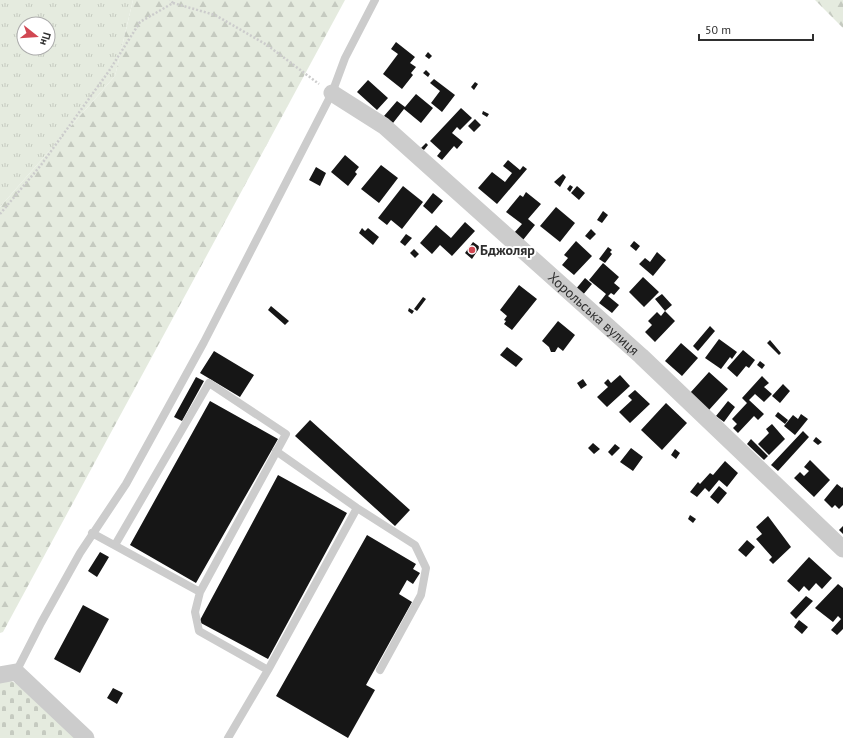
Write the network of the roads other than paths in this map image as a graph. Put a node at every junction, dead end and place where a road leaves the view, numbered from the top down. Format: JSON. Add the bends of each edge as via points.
{"nodes":[{"id":1,"x":375,"y":0,"type":"edge"},
{"id":2,"x":332,"y":94,"type":"junction"},
{"id":3,"x":276,"y":450,"type":"junction"},
{"id":4,"x":357,"y":508,"type":"junction"},
{"id":5,"x":92,"y":533,"type":"junction"},
{"id":6,"x":115,"y":545,"type":"junction"},
{"id":7,"x":843,"y":548,"type":"edge"},
{"id":8,"x":200,"y":592,"type":"junction"},
{"id":9,"x":268,"y":670,"type":"junction"},
{"id":10,"x":380,"y":670,"type":"dead end"},
{"id":11,"x":8,"y":674,"type":"edge"},
{"id":12,"x":86,"y":738,"type":"edge"},
{"id":13,"x":228,"y":738,"type":"edge"}],
"edges":[{"from":1,"to":2,"type":"lane","via":[[345,58]]},
{"from":2,"to":5,"type":"lane","via":[[204,342],[126,484]]},
{"from":2,"to":7,"type":"street","name":"Хорольська вулиця","via":[[384,126],[641,356]]},
{"from":3,"to":4,"type":"lane"},
{"from":3,"to":6,"type":"lane","via":[[286,434],[209,383]]},
{"from":3,"to":8,"type":"lane"},
{"from":4,"to":9,"type":"lane"},
{"from":4,"to":10,"type":"lane","via":[[415,545],[426,568],[421,595]]},
{"from":5,"to":6,"type":"lane"},
{"from":5,"to":11,"type":"lane","via":[[41,623]]},
{"from":6,"to":8,"type":"lane"},
{"from":8,"to":9,"type":"lane","via":[[195,612],[199,631]]},
{"from":9,"to":13,"type":"lane"},
{"from":11,"to":12,"type":"street"}]}
